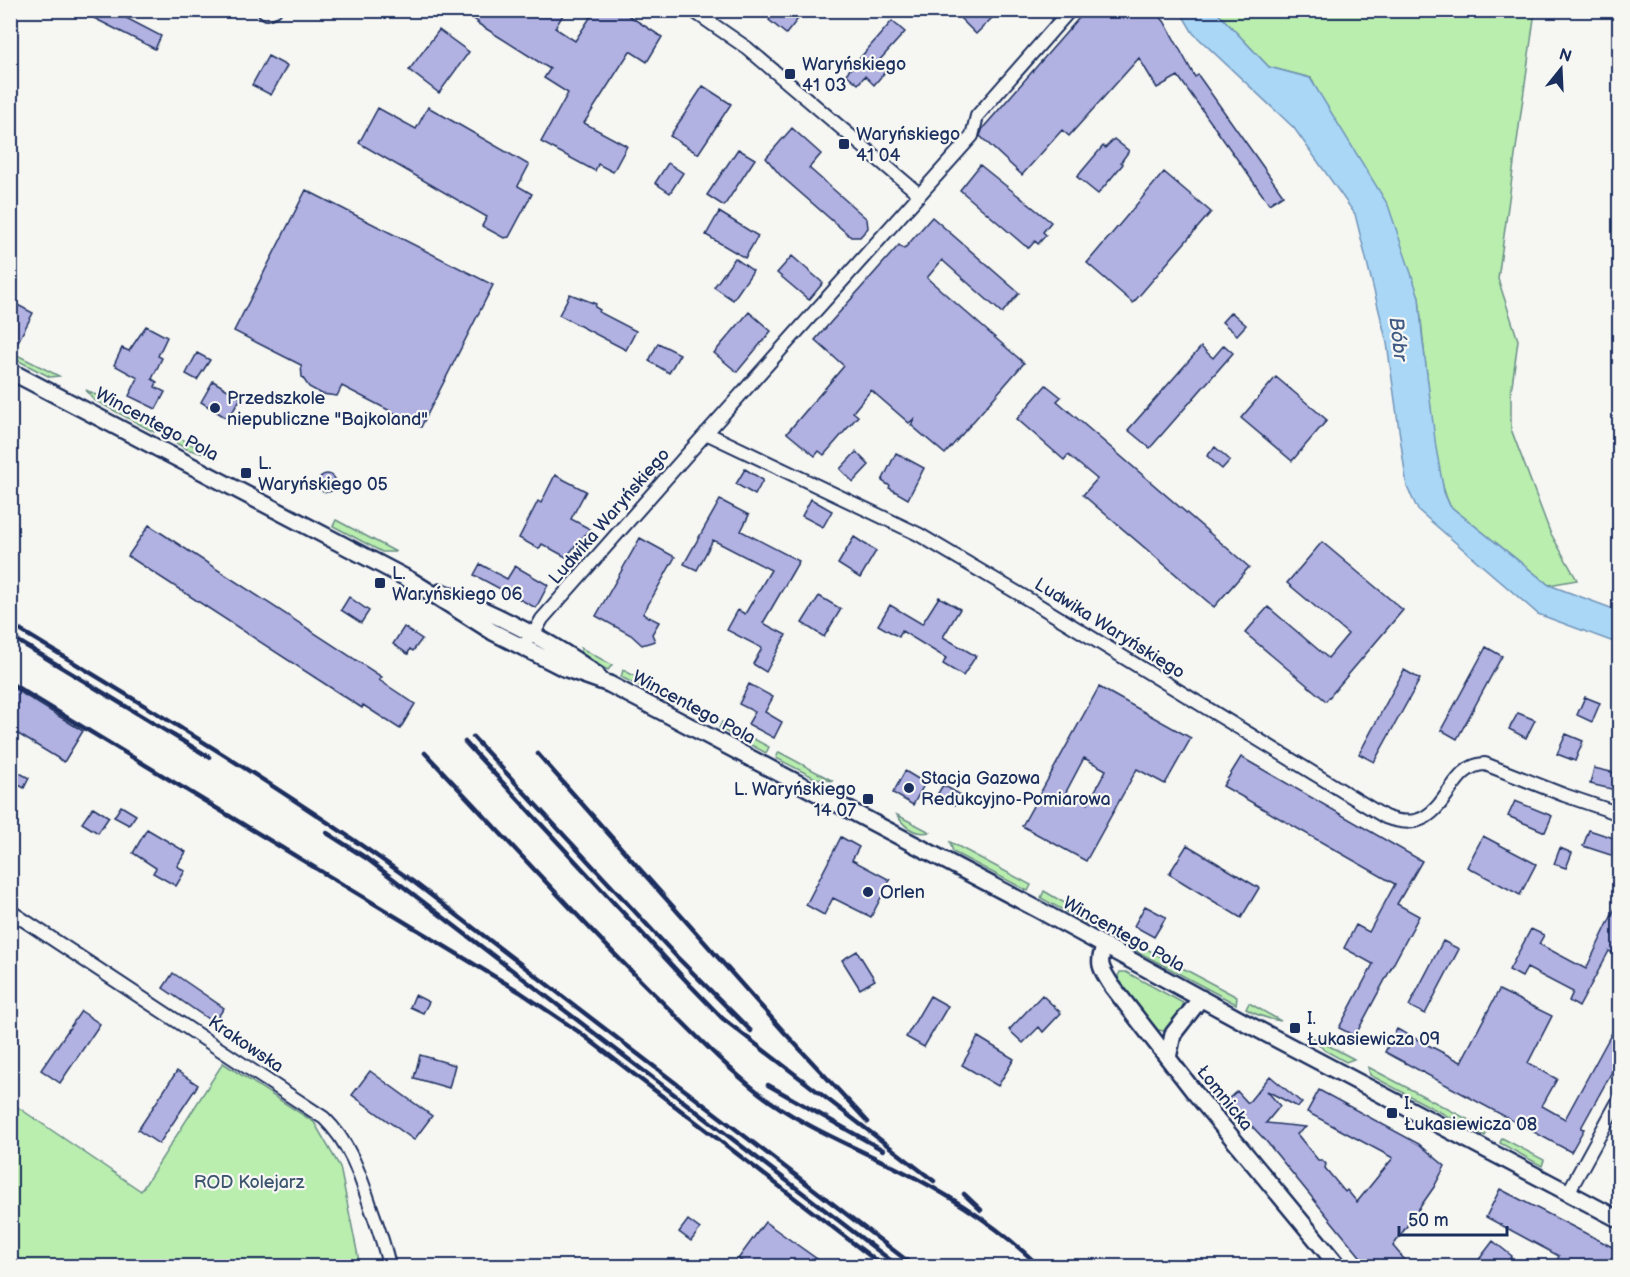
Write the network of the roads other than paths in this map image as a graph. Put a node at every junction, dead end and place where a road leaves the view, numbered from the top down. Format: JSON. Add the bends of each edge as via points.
{"nodes":[{"id":1,"x":263,"y":10,"type":"edge"},
{"id":2,"x":275,"y":10,"type":"edge"},
{"id":3,"x":692,"y":10,"type":"edge"},
{"id":4,"x":1070,"y":10,"type":"edge"},
{"id":5,"x":919,"y":194,"type":"junction"},
{"id":6,"x":10,"y":371,"type":"edge"},
{"id":7,"x":706,"y":433,"type":"junction"},
{"id":8,"x":412,"y":581,"type":"junction"},
{"id":9,"x":533,"y":635,"type":"junction"},
{"id":10,"x":513,"y":642,"type":"junction"},
{"id":11,"x":609,"y":684,"type":"junction"},
{"id":12,"x":1620,"y":814,"type":"edge"},
{"id":13,"x":10,"y":911,"type":"edge"},
{"id":14,"x":1105,"y":946,"type":"junction"},
{"id":15,"x":1201,"y":998,"type":"junction"},
{"id":16,"x":1168,"y":1058,"type":"junction"},
{"id":17,"x":1620,"y":1098,"type":"edge"},
{"id":18,"x":1568,"y":1193,"type":"junction"},
{"id":19,"x":1620,"y":1220,"type":"edge"},
{"id":20,"x":389,"y":1266,"type":"edge"},
{"id":21,"x":1338,"y":1266,"type":"edge"}],
"edges":[{"from":1,"to":2,"type":"street"},
{"from":3,"to":5,"type":"street","via":[[747,48]]},
{"from":4,"to":5,"type":"street","name":"Ludwika Waryńskiego","via":[[977,116],[972,136]]},
{"from":5,"to":7,"type":"street","name":"Ludwika Waryńskiego"},
{"from":6,"to":8,"type":"street","name":"Wincentego Pola"},
{"from":7,"to":9,"type":"street","name":"Ludwika Waryńskiego","via":[[542,619]]},
{"from":7,"to":12,"type":"street","name":"Ludwika Waryńskiego","via":[[918,534],[1385,817],[1407,822],[1428,815],[1475,764],[1498,767]]},
{"from":8,"to":9,"type":"street","name":"Wincentego Pola"},
{"from":8,"to":10,"type":"street","name":"Wincentego Pola"},
{"from":9,"to":10,"type":"street"},
{"from":9,"to":11,"type":"street","name":"Wincentego Pola","via":[[570,655]]},
{"from":10,"to":11,"type":"street","name":"Wincentego Pola","via":[[564,668]]},
{"from":11,"to":14,"type":"street","name":"Wincentego Pola"},
{"from":13,"to":20,"type":"street","name":"Krakowska","via":[[324,1118],[352,1156]]},
{"from":14,"to":15,"type":"street","name":"Wincentego Pola"},
{"from":14,"to":16,"type":"street","name":"Łomnicka","via":[[1099,958],[1102,971]]},
{"from":15,"to":16,"type":"street","via":[[1173,1034]]},
{"from":15,"to":18,"type":"street","name":"Wincentego Pola"},
{"from":16,"to":21,"type":"street","name":"Łomnicka"},
{"from":17,"to":18,"type":"street"},
{"from":18,"to":19,"type":"street","name":"Wincentego Pola"}]}
